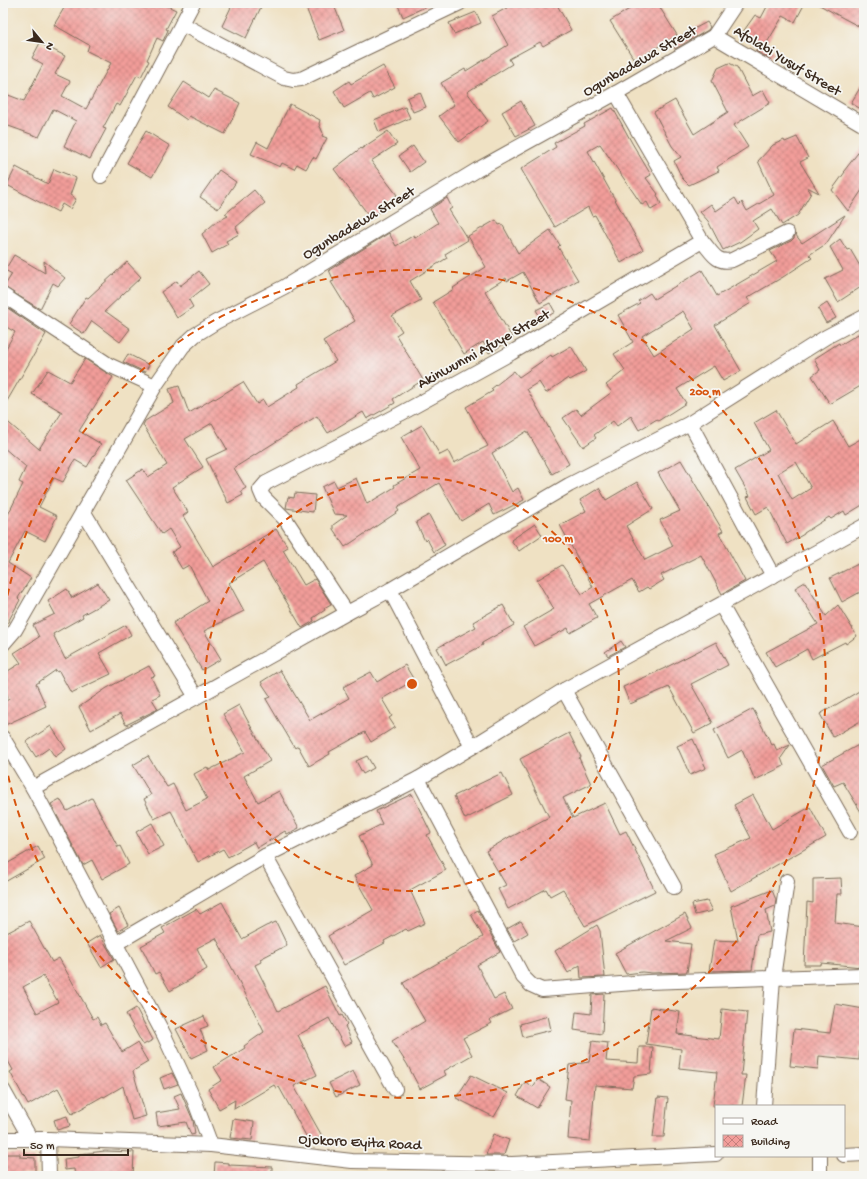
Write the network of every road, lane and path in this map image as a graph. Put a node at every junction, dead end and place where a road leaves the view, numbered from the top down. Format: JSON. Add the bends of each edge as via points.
{"nodes":[{"id":1,"x":193,"y":3,"type":"edge"},
{"id":2,"x":460,"y":3,"type":"edge"},
{"id":3,"x":736,"y":3,"type":"edge"},
{"id":4,"x":182,"y":24,"type":"junction"},
{"id":5,"x":714,"y":36,"type":"junction"},
{"id":6,"x":616,"y":93,"type":"junction"},
{"id":7,"x":864,"y":125,"type":"edge"},
{"id":8,"x":101,"y":176,"type":"dead end"},
{"id":9,"x":787,"y":233,"type":"dead end"},
{"id":10,"x":702,"y":241,"type":"junction"},
{"id":11,"x":3,"y":296,"type":"edge"},
{"id":12,"x":864,"y":317,"type":"edge"},
{"id":13,"x":155,"y":386,"type":"junction"},
{"id":14,"x":690,"y":423,"type":"junction"},
{"id":15,"x":83,"y":511,"type":"junction"},
{"id":16,"x":864,"y":526,"type":"edge"},
{"id":17,"x":773,"y":576,"type":"junction"},
{"id":18,"x":390,"y":590,"type":"junction"},
{"id":19,"x":721,"y":605,"type":"junction"},
{"id":20,"x":347,"y":613,"type":"junction"},
{"id":21,"x":3,"y":644,"type":"edge"},
{"id":22,"x":564,"y":690,"type":"junction"},
{"id":23,"x":196,"y":697,"type":"junction"},
{"id":24,"x":3,"y":738,"type":"edge"},
{"id":25,"x":472,"y":747,"type":"junction"},
{"id":26,"x":418,"y":779,"type":"junction"},
{"id":27,"x":33,"y":788,"type":"junction"},
{"id":28,"x":850,"y":832,"type":"dead end"},
{"id":29,"x":266,"y":856,"type":"junction"},
{"id":30,"x":787,"y":881,"type":"dead end"},
{"id":31,"x":674,"y":887,"type":"dead end"},
{"id":32,"x":115,"y":944,"type":"junction"},
{"id":33,"x":864,"y":975,"type":"edge"},
{"id":34,"x":773,"y":978,"type":"junction"},
{"id":35,"x":395,"y":1089,"type":"dead end"},
{"id":36,"x":3,"y":1090,"type":"edge"},
{"id":37,"x":764,"y":1105,"type":"edge"},
{"id":38,"x":30,"y":1138,"type":"junction"},
{"id":39,"x":3,"y":1139,"type":"edge"},
{"id":40,"x":48,"y":1139,"type":"junction"},
{"id":41,"x":211,"y":1145,"type":"junction"},
{"id":42,"x":715,"y":1154,"type":"edge"},
{"id":43,"x":864,"y":1154,"type":"edge"},
{"id":44,"x":845,"y":1155,"type":"edge"},
{"id":45,"x":820,"y":1157,"type":"edge"},
{"id":46,"x":512,"y":1170,"type":"edge"},
{"id":47,"x":49,"y":1176,"type":"edge"},
{"id":48,"x":820,"y":1176,"type":"edge"}],
"edges":[{"from":1,"to":4,"type":"street"},
{"from":2,"to":4,"type":"street","via":[[301,79],[293,80],[284,78]]},
{"from":3,"to":5,"type":"street","name":"Ogunbadewa Street"},
{"from":4,"to":8,"type":"street"},
{"from":5,"to":6,"type":"street","name":"Ogunbadewa Street"},
{"from":5,"to":7,"type":"street","name":"Afolabi Yusuf Street"},
{"from":6,"to":10,"type":"street"},
{"from":6,"to":13,"type":"street","name":"Ogunbadewa Street","via":[[477,170],[284,287],[216,322],[183,346]]},
{"from":9,"to":10,"type":"street","via":[[724,262],[718,260]]},
{"from":10,"to":20,"type":"street","name":"Akinwunmi Afuye Street","via":[[511,353],[266,483],[260,490],[263,497],[286,520]]},
{"from":11,"to":13,"type":"street","via":[[109,365]]},
{"from":12,"to":14,"type":"street","via":[[826,337]]},
{"from":13,"to":15,"type":"street","name":"Ogunbadewa Street"},
{"from":14,"to":17,"type":"street"},
{"from":14,"to":18,"type":"street","via":[[569,485]]},
{"from":15,"to":21,"type":"street","name":"Ogunbadewa Street","via":[[15,630]]},
{"from":15,"to":23,"type":"street"},
{"from":16,"to":17,"type":"street"},
{"from":17,"to":19,"type":"street"},
{"from":18,"to":20,"type":"street"},
{"from":18,"to":25,"type":"street"},
{"from":19,"to":22,"type":"street"},
{"from":19,"to":28,"type":"street"},
{"from":20,"to":23,"type":"street"},
{"from":22,"to":25,"type":"street"},
{"from":22,"to":31,"type":"street"},
{"from":23,"to":27,"type":"street"},
{"from":24,"to":27,"type":"street"},
{"from":25,"to":26,"type":"street"},
{"from":26,"to":29,"type":"street"},
{"from":26,"to":34,"type":"street","via":[[523,977],[531,985],[542,990],[647,982]]},
{"from":27,"to":32,"type":"street"},
{"from":29,"to":32,"type":"street"},
{"from":29,"to":35,"type":"street"},
{"from":30,"to":34,"type":"street"},
{"from":32,"to":41,"type":"street","via":[[167,1042],[195,1102]]},
{"from":33,"to":34,"type":"street"},
{"from":34,"to":37,"type":"street"},
{"from":36,"to":38,"type":"street"},
{"from":38,"to":39,"type":"street","name":"Ojokoro Eyita Road"},
{"from":38,"to":40,"type":"street","name":"Ojokoro Eyita Road"},
{"from":40,"to":41,"type":"street","name":"Ojokoro Eyita Road"},
{"from":40,"to":47,"type":"street"},
{"from":41,"to":46,"type":"street","name":"Ojokoro Eyita Road","via":[[352,1160]]},
{"from":42,"to":46,"type":"street","name":"Ojokoro Eyita Road"},
{"from":43,"to":44,"type":"street"},
{"from":45,"to":48,"type":"street"}]}
